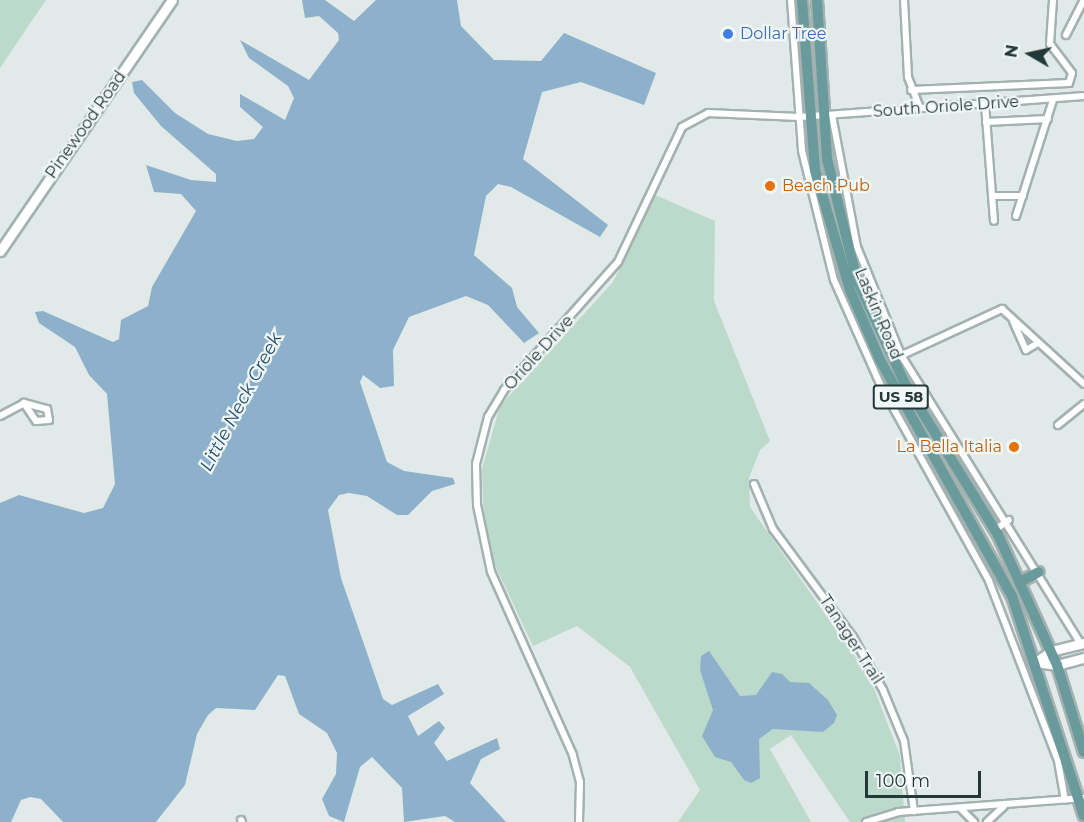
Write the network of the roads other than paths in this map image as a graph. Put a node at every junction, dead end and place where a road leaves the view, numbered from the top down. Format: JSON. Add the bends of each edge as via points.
{"nodes":[{"id":1,"x":171,"y":0,"type":"edge"},
{"id":2,"x":791,"y":0,"type":"edge"},
{"id":3,"x":802,"y":0,"type":"edge"},
{"id":4,"x":817,"y":0,"type":"edge"},
{"id":5,"x":904,"y":0,"type":"edge"},
{"id":6,"x":1053,"y":0,"type":"edge"},
{"id":7,"x":1084,"y":0,"type":"edge"},
{"id":8,"x":1066,"y":35,"type":"dead end"},
{"id":9,"x":911,"y":90,"type":"junction"},
{"id":10,"x":1084,"y":96,"type":"edge"},
{"id":11,"x":1053,"y":100,"type":"junction"},
{"id":12,"x":985,"y":104,"type":"junction"},
{"id":13,"x":920,"y":108,"type":"junction"},
{"id":14,"x":827,"y":115,"type":"junction"},
{"id":15,"x":803,"y":117,"type":"junction"},
{"id":16,"x":1048,"y":119,"type":"junction"},
{"id":17,"x":986,"y":122,"type":"junction"},
{"id":18,"x":992,"y":196,"type":"junction"},
{"id":19,"x":1023,"y":196,"type":"junction"},
{"id":20,"x":1016,"y":216,"type":"dead end"},
{"id":21,"x":994,"y":221,"type":"dead end"},
{"id":22,"x":0,"y":250,"type":"edge"},
{"id":23,"x":1010,"y":314,"type":"junction"},
{"id":24,"x":1038,"y":343,"type":"junction"},
{"id":25,"x":897,"y":357,"type":"junction"},
{"id":26,"x":875,"y":363,"type":"junction"},
{"id":27,"x":1084,"y":384,"type":"edge"},
{"id":28,"x":24,"y":403,"type":"dead end"},
{"id":29,"x":1084,"y":404,"type":"edge"},
{"id":30,"x":0,"y":416,"type":"edge"},
{"id":31,"x":1058,"y":425,"type":"dead end"},
{"id":32,"x":754,"y":484,"type":"dead end"},
{"id":33,"x":1009,"y":520,"type":"junction"},
{"id":34,"x":995,"y":530,"type":"junction"},
{"id":35,"x":1039,"y":572,"type":"junction"},
{"id":36,"x":1020,"y":582,"type":"junction"},
{"id":37,"x":1082,"y":643,"type":"edge"},
{"id":38,"x":1051,"y":651,"type":"junction"},
{"id":39,"x":1084,"y":658,"type":"edge"},
{"id":40,"x":1036,"y":662,"type":"junction"},
{"id":41,"x":1057,"y":665,"type":"junction"},
{"id":42,"x":1024,"y":666,"type":"junction"},
{"id":43,"x":1084,"y":752,"type":"edge"},
{"id":44,"x":1082,"y":798,"type":"edge"},
{"id":45,"x":1065,"y":799,"type":"junction"},
{"id":46,"x":1005,"y":805,"type":"junction"},
{"id":47,"x":960,"y":808,"type":"junction"},
{"id":48,"x":914,"y":811,"type":"junction"},
{"id":49,"x":1084,"y":816,"type":"edge"},
{"id":50,"x":579,"y":822,"type":"edge"},
{"id":51,"x":866,"y":822,"type":"edge"},
{"id":52,"x":974,"y":822,"type":"edge"},
{"id":53,"x":987,"y":822,"type":"edge"}],
"edges":[{"from":1,"to":22,"type":"street","name":"Pinewood Road"},
{"from":2,"to":15,"type":"street","name":"Laskin Road"},
{"from":3,"to":15,"type":"main road","name":"Laskin Road","number":"US 58"},
{"from":4,"to":14,"type":"main road","name":"Laskin Road","number":"US 58"},
{"from":5,"to":9,"type":"street"},
{"from":6,"to":9,"type":"street","via":[[1050,44],[1072,73],[1069,83]]},
{"from":7,"to":8,"type":"street"},
{"from":9,"to":13,"type":"street"},
{"from":10,"to":11,"type":"street","name":"South Oriole Drive"},
{"from":11,"to":12,"type":"street","name":"South Oriole Drive"},
{"from":11,"to":16,"type":"street"},
{"from":12,"to":13,"type":"street","name":"South Oriole Drive"},
{"from":12,"to":17,"type":"street"},
{"from":13,"to":14,"type":"street","name":"South Oriole Drive"},
{"from":14,"to":15,"type":"street","name":"South Oriole Drive"},
{"from":14,"to":25,"type":"main road","name":"Laskin Road","number":"US 58","via":[[849,257]]},
{"from":15,"to":26,"type":"main road","name":"Laskin Road","number":"US 58","via":[[832,238]]},
{"from":15,"to":50,"type":"street","name":"Oriole Drive","via":[[708,113],[688,120],[618,262],[514,378],[484,427],[476,475],[485,552],[573,754],[580,782]]},
{"from":16,"to":17,"type":"street"},
{"from":16,"to":19,"type":"street"},
{"from":17,"to":18,"type":"street"},
{"from":18,"to":19,"type":"street"},
{"from":18,"to":21,"type":"street"},
{"from":19,"to":20,"type":"street"},
{"from":23,"to":24,"type":"street"},
{"from":23,"to":24,"type":"street","via":[[1026,350]]},
{"from":23,"to":25,"type":"street","via":[[997,310]]},
{"from":24,"to":27,"type":"street"},
{"from":25,"to":33,"type":"street","name":"Laskin Road"},
{"from":25,"to":34,"type":"main road","name":"Laskin Road","number":"US 58"},
{"from":26,"to":40,"type":"main road","name":"Laskin Road","number":"US 58","via":[[1007,587]]},
{"from":26,"to":42,"type":"street","name":"Laskin Road","via":[[950,502]]},
{"from":28,"to":30,"type":"street"},
{"from":29,"to":31,"type":"street"},
{"from":32,"to":48,"type":"street","name":"Tanager Trail","via":[[773,529],[853,638],[883,690],[904,741]]},
{"from":33,"to":34,"type":"street"},
{"from":33,"to":35,"type":"street","name":"Laskin Road"},
{"from":34,"to":36,"type":"main road","name":"Laskin Road","number":"US 58"},
{"from":35,"to":36,"type":"main road"},
{"from":35,"to":37,"type":"street","name":"Laskin Road"},
{"from":36,"to":38,"type":"main road","name":"Laskin Road","number":"US 58"},
{"from":37,"to":38,"type":"street"},
{"from":38,"to":40,"type":"street"},
{"from":38,"to":41,"type":"main road","name":"Laskin Road","number":"US 58"},
{"from":39,"to":41,"type":"street"},
{"from":40,"to":41,"type":"street"},
{"from":40,"to":42,"type":"street"},
{"from":40,"to":44,"type":"main road","name":"Laskin Road","number":"US 58"},
{"from":41,"to":43,"type":"main road","name":"Laskin Road","number":"US 58"},
{"from":42,"to":45,"type":"street","name":"Laskin Road","via":[[1058,761]]},
{"from":44,"to":45,"type":"street"},
{"from":44,"to":49,"type":"main road","name":"Laskin Road","number":"US 58"},
{"from":45,"to":46,"type":"street"},
{"from":46,"to":47,"type":"street"},
{"from":46,"to":53,"type":"street"},
{"from":47,"to":48,"type":"street"},
{"from":47,"to":52,"type":"street"},
{"from":48,"to":51,"type":"street"}]}
